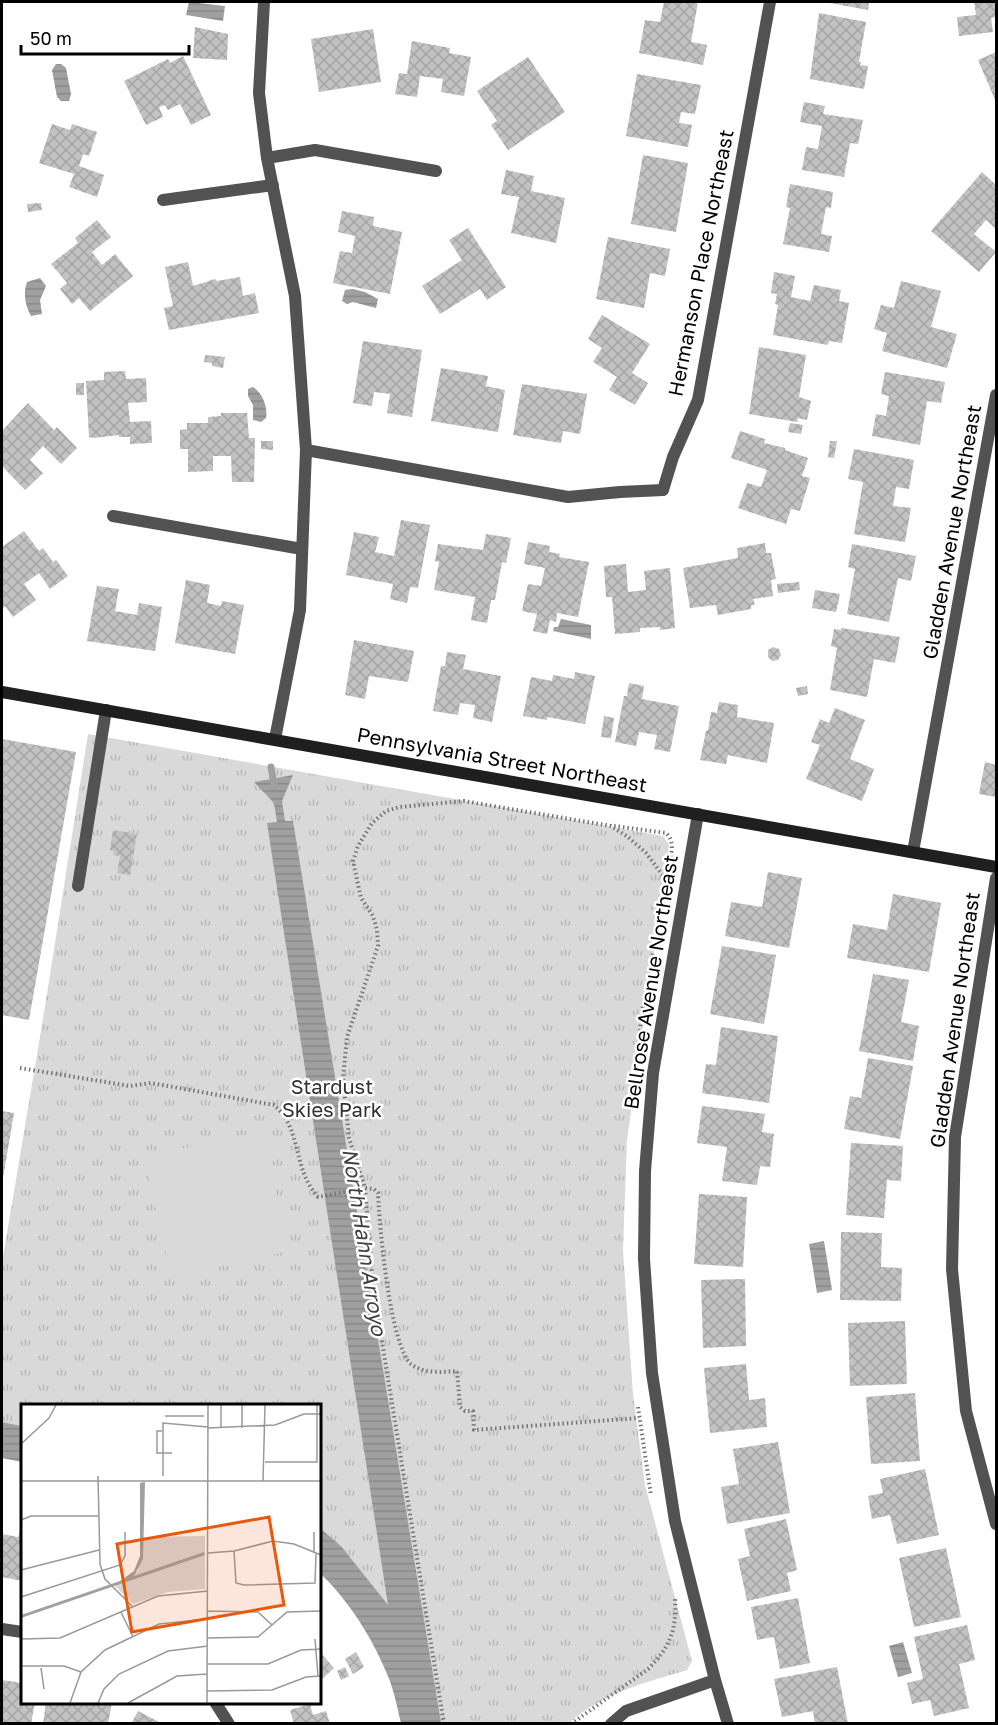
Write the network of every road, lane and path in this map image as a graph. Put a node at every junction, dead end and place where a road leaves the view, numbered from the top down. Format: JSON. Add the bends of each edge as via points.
{"nodes":[{"id":1,"x":264,"y":2,"type":"edge"},
{"id":2,"x":770,"y":2,"type":"edge"},
{"id":3,"x":267,"y":158,"type":"junction"},
{"id":4,"x":436,"y":171,"type":"dead end"},
{"id":5,"x":273,"y":185,"type":"junction"},
{"id":6,"x":163,"y":200,"type":"dead end"},
{"id":7,"x":996,"y":395,"type":"edge"},
{"id":8,"x":306,"y":450,"type":"junction"},
{"id":9,"x":113,"y":516,"type":"dead end"},
{"id":10,"x":302,"y":549,"type":"junction"},
{"id":11,"x":2,"y":692,"type":"edge"},
{"id":12,"x":106,"y":710,"type":"junction"},
{"id":13,"x":274,"y":739,"type":"junction"},
{"id":14,"x":698,"y":814,"type":"junction"},
{"id":15,"x":913,"y":852,"type":"junction"},
{"id":16,"x":996,"y":867,"type":"edge"},
{"id":17,"x":996,"y":878,"type":"edge"},
{"id":18,"x":667,"y":881,"type":"dead end"},
{"id":19,"x":78,"y":886,"type":"dead end"},
{"id":20,"x":20,"y":1068,"type":"dead end"},
{"id":21,"x":365,"y":1188,"type":"junction"},
{"id":22,"x":639,"y":1418,"type":"dead end"},
{"id":23,"x":996,"y":1524,"type":"edge"},
{"id":24,"x":2,"y":1629,"type":"edge"},
{"id":25,"x":21,"y":1632,"type":"edge"},
{"id":26,"x":715,"y":1680,"type":"junction"},
{"id":27,"x":216,"y":1704,"type":"edge"},
{"id":28,"x":229,"y":1724,"type":"edge"},
{"id":29,"x":444,"y":1724,"type":"edge"},
{"id":30,"x":611,"y":1724,"type":"edge"},
{"id":31,"x":728,"y":1724,"type":"edge"}],
"edges":[{"from":1,"to":3,"type":"street","via":[[258,93]]},
{"from":2,"to":8,"type":"street","name":"Hermanson Place Northeast","via":[[698,400],[663,490],[568,497]]},
{"from":3,"to":4,"type":"street","via":[[315,150]]},
{"from":3,"to":5,"type":"street"},
{"from":5,"to":6,"type":"street"},
{"from":5,"to":8,"type":"street","via":[[295,296]]},
{"from":7,"to":15,"type":"street","name":"Gladden Avenue Northeast"},
{"from":8,"to":10,"type":"street"},
{"from":9,"to":10,"type":"street"},
{"from":10,"to":13,"type":"street","via":[[300,610]]},
{"from":11,"to":12,"type":"street","name":"Pennsylvania Street Northeast"},
{"from":12,"to":13,"type":"street","name":"Pennsylvania Street Northeast"},
{"from":12,"to":19,"type":"street"},
{"from":13,"to":14,"type":"street","name":"Pennsylvania Street Northeast"},
{"from":14,"to":15,"type":"street","name":"Pennsylvania Street Northeast"},
{"from":14,"to":26,"type":"street","name":"Bellrose Avenue Northeast","via":[[653,1073],[645,1171],[644,1259],[652,1373],[675,1521]]},
{"from":15,"to":16,"type":"street","name":"Pennsylvania Street Northeast"},
{"from":17,"to":23,"type":"street","name":"Gladden Avenue Northeast","via":[[955,1137],[952,1269],[966,1411]]},
{"from":18,"to":21,"type":"path","via":[[646,853],[611,826],[464,801],[399,807],[377,817],[353,861],[360,898],[373,916],[378,946],[347,1036],[343,1078],[350,1138]]},
{"from":20,"to":21,"type":"path","via":[[130,1086],[151,1083],[274,1105],[286,1117],[305,1181],[318,1197]]},
{"from":21,"to":22,"type":"path","via":[[378,1193],[388,1286],[404,1355],[412,1365],[435,1373],[457,1371],[460,1407],[473,1411],[474,1430]]},
{"from":21,"to":29,"type":"path","via":[[373,1286]]},
{"from":24,"to":25,"type":"street"},
{"from":26,"to":30,"type":"street","via":[[626,1711]]},
{"from":26,"to":31,"type":"street","name":"Bellrose Avenue Northeast"},
{"from":27,"to":28,"type":"street"}]}
